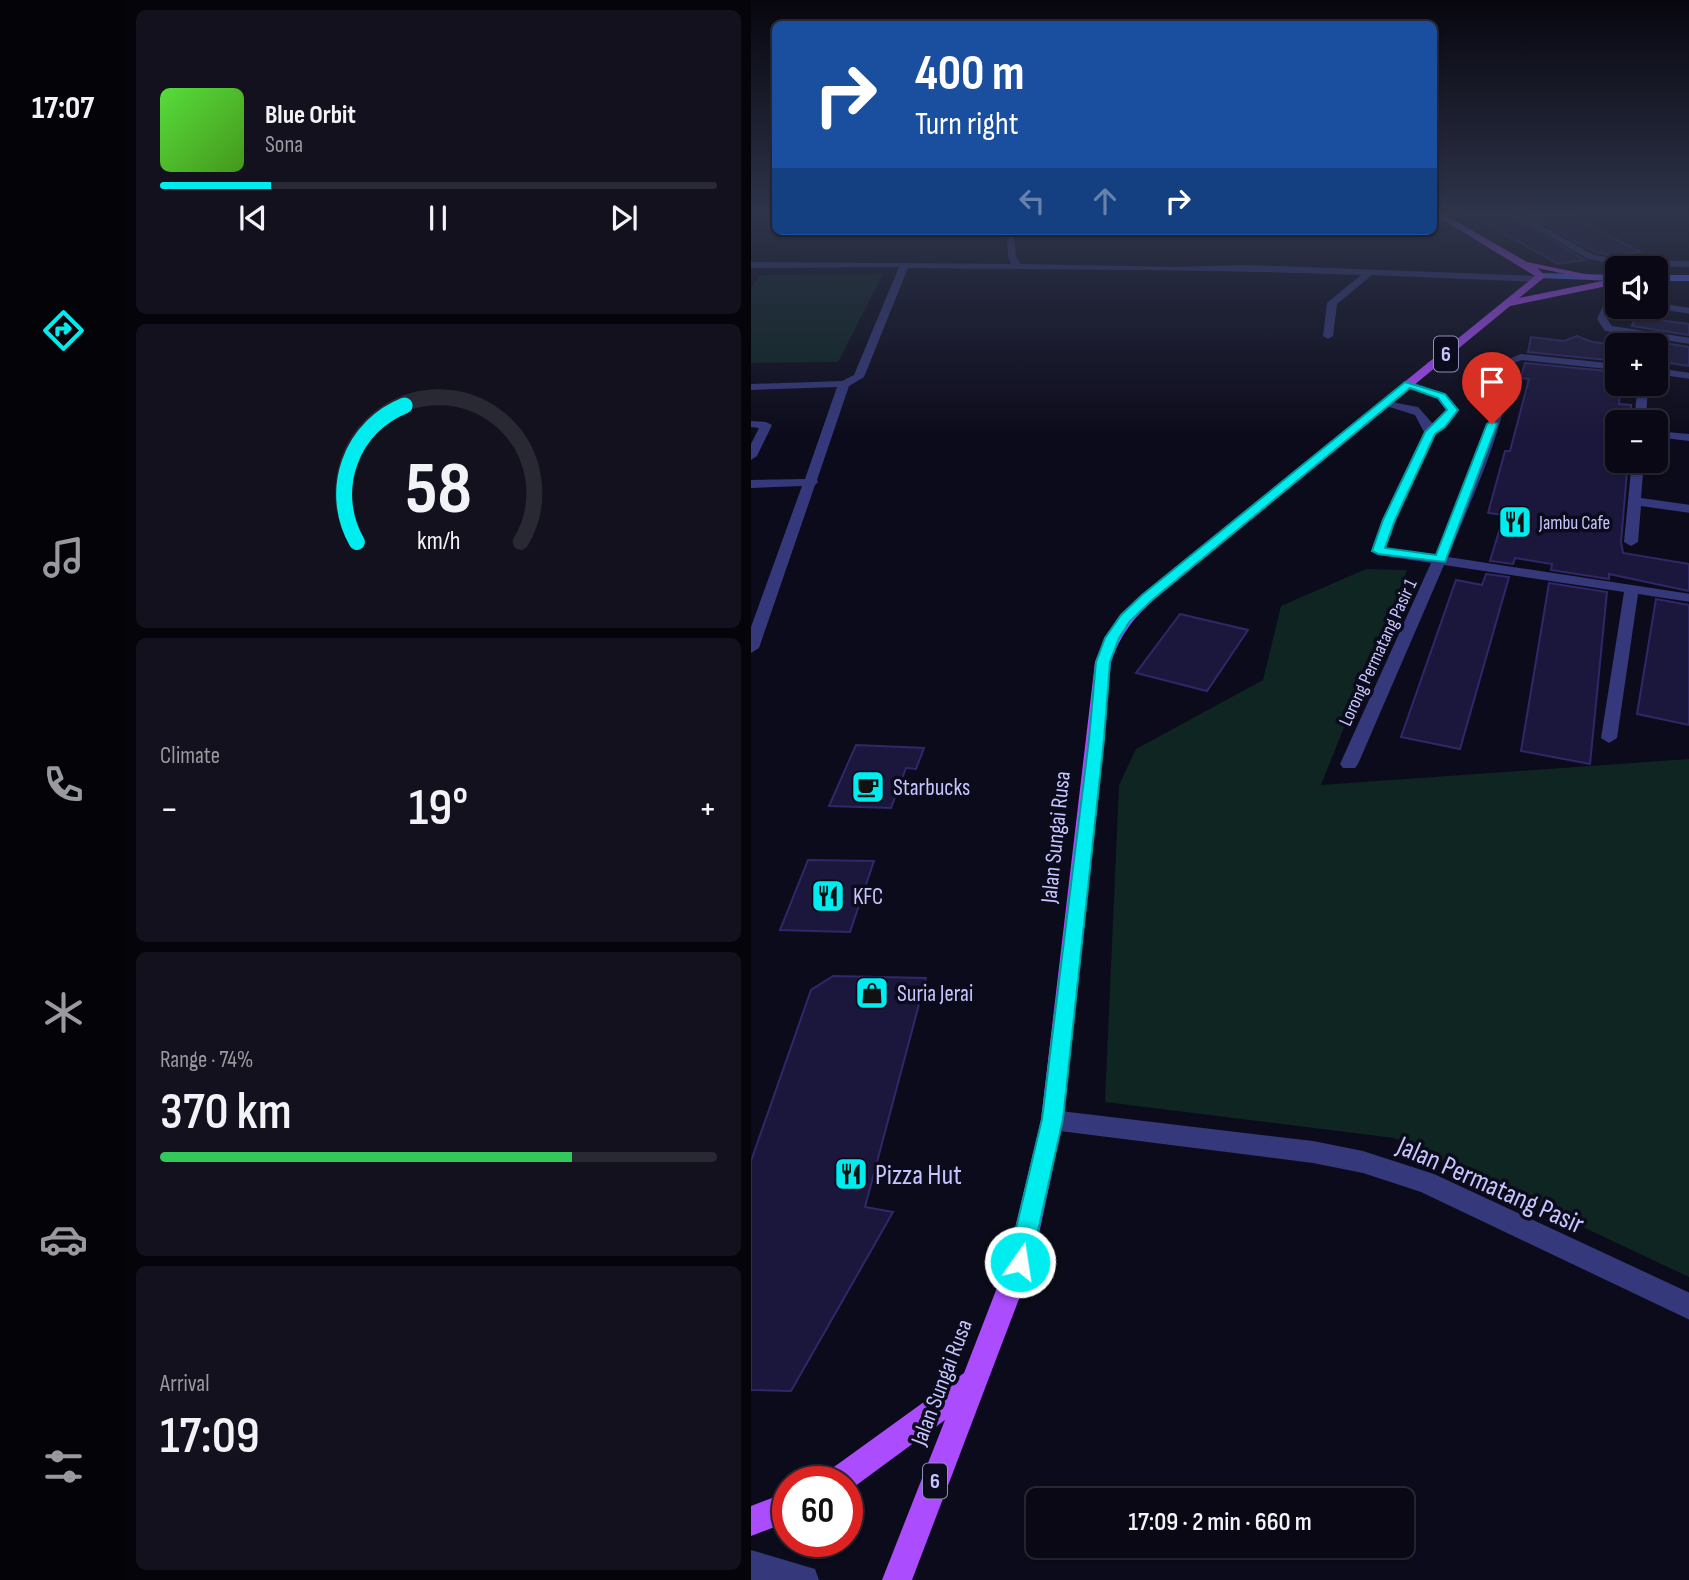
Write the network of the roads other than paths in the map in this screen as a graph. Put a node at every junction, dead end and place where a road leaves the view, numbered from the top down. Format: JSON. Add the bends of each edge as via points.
{"nodes":[{"id":1,"x":895,"y":289,"type":"edge"},
{"id":2,"x":1350,"y":289,"type":"edge"},
{"id":3,"x":1525,"y":289,"type":"edge"},
{"id":4,"x":1574,"y":289,"type":"edge"},
{"id":5,"x":1506,"y":304,"type":"junction"},
{"id":6,"x":1668,"y":308,"type":"edge"},
{"id":7,"x":1605,"y":311,"type":"edge"},
{"id":8,"x":1689,"y":311,"type":"edge"},
{"id":9,"x":1328,"y":336,"type":"dead end"},
{"id":10,"x":1689,"y":341,"type":"edge"},
{"id":11,"x":1605,"y":366,"type":"edge"},
{"id":12,"x":1668,"y":373,"type":"edge"},
{"id":13,"x":1689,"y":376,"type":"edge"},
{"id":14,"x":844,"y":384,"type":"junction"},
{"id":15,"x":1409,"y":384,"type":"junction"},
{"id":16,"x":751,"y":387,"type":"edge"},
{"id":17,"x":1386,"y":404,"type":"junction"},
{"id":18,"x":751,"y":424,"type":"edge"},
{"id":19,"x":1430,"y":432,"type":"junction"},
{"id":20,"x":1668,"y":435,"type":"edge"},
{"id":21,"x":1689,"y":438,"type":"edge"},
{"id":22,"x":751,"y":456,"type":"edge"},
{"id":23,"x":1637,"y":473,"type":"edge"},
{"id":24,"x":812,"y":482,"type":"junction"},
{"id":25,"x":751,"y":484,"type":"edge"},
{"id":26,"x":1634,"y":501,"type":"junction"},
{"id":27,"x":1689,"y":509,"type":"edge"},
{"id":28,"x":1631,"y":542,"type":"dead end"},
{"id":29,"x":1440,"y":559,"type":"junction"},
{"id":30,"x":1632,"y":589,"type":"junction"},
{"id":31,"x":1689,"y":598,"type":"edge"},
{"id":32,"x":751,"y":648,"type":"edge"},
{"id":33,"x":1609,"y":738,"type":"dead end"},
{"id":34,"x":1349,"y":764,"type":"dead end"},
{"id":35,"x":1052,"y":1119,"type":"junction"},
{"id":36,"x":1689,"y":1307,"type":"edge"},
{"id":37,"x":973,"y":1382,"type":"junction"},
{"id":38,"x":859,"y":1466,"type":"edge"},
{"id":39,"x":772,"y":1513,"type":"edge"},
{"id":40,"x":751,"y":1521,"type":"edge"},
{"id":41,"x":751,"y":1565,"type":"edge"},
{"id":42,"x":804,"y":1580,"type":"edge"},
{"id":43,"x":897,"y":1580,"type":"edge"}],
"edges":[{"from":1,"to":14,"type":"street","via":[[859,377]]},
{"from":2,"to":9,"type":"street","via":[[1332,303]]},
{"from":3,"to":5,"type":"main road","name":"Jalan Sungai Rusa","number":"6"},
{"from":4,"to":5,"type":"main road"},
{"from":5,"to":15,"type":"main road","name":"Jalan Sungai Rusa","number":"6"},
{"from":6,"to":8,"type":"street"},
{"from":7,"to":10,"type":"street","via":[[1602,319],[1609,329]]},
{"from":11,"to":29,"type":"street","name":"Lorong Permatang Pasir 1","via":[[1521,357],[1506,362],[1486,444]]},
{"from":12,"to":13,"type":"street"},
{"from":14,"to":16,"type":"street"},
{"from":14,"to":24,"type":"street"},
{"from":15,"to":17,"type":"main road","name":"Jalan Sungai Rusa","number":"6"},
{"from":15,"to":19,"type":"street","via":[[1442,396],[1452,410]]},
{"from":17,"to":19,"type":"street","via":[[1421,412]]},
{"from":17,"to":35,"type":"main road","name":"Jalan Sungai Rusa","number":"6","via":[[1147,598],[1112,638],[1103,662]]},
{"from":18,"to":22,"type":"street","via":[[766,425]]},
{"from":19,"to":29,"type":"street","via":[[1378,551]]},
{"from":20,"to":21,"type":"street"},
{"from":23,"to":26,"type":"street"},
{"from":24,"to":25,"type":"street"},
{"from":24,"to":32,"type":"street"},
{"from":26,"to":27,"type":"street"},
{"from":26,"to":28,"type":"street"},
{"from":29,"to":30,"type":"street"},
{"from":29,"to":34,"type":"street","name":"Lorong Permatang Pasir 1"},
{"from":30,"to":31,"type":"street"},
{"from":30,"to":33,"type":"street"},
{"from":35,"to":36,"type":"street","name":"Jalan Permatang Pasir","via":[[1363,1162],[1426,1182]]},
{"from":35,"to":37,"type":"main road","name":"Jalan Sungai Rusa","number":"6","via":[[1020,1262]]},
{"from":37,"to":38,"type":"main road"},
{"from":37,"to":43,"type":"main road","name":"Jalan Sungai Rusa","number":"6"},
{"from":39,"to":40,"type":"main road"},
{"from":41,"to":42,"type":"street"}]}
